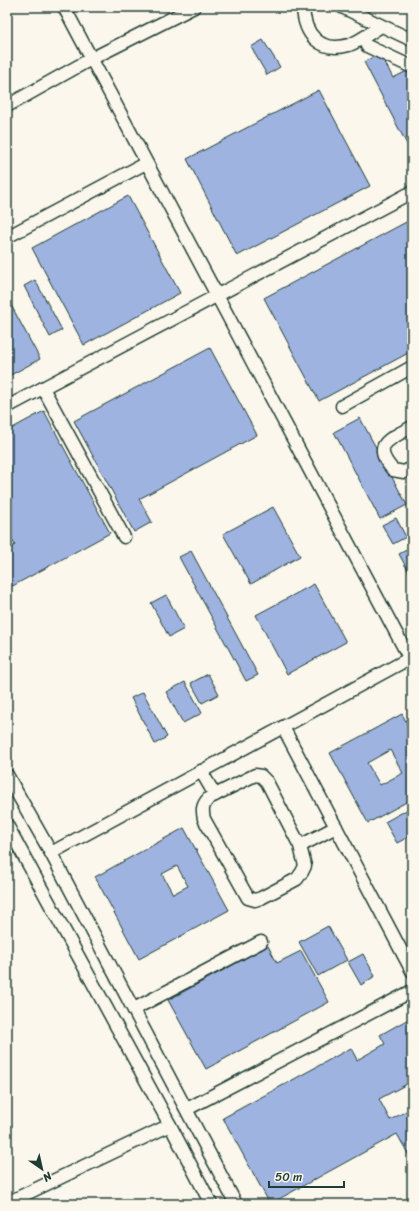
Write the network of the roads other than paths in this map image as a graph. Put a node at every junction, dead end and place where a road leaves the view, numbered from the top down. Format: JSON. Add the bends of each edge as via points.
{"nodes":[{"id":1,"x":64,"y":7,"type":"edge"},
{"id":2,"x":194,"y":7,"type":"edge"},
{"id":3,"x":303,"y":7,"type":"edge"},
{"id":4,"x":342,"y":7,"type":"edge"},
{"id":5,"x":381,"y":26,"type":"junction"},
{"id":6,"x":412,"y":40,"type":"edge"},
{"id":7,"x":367,"y":46,"type":"dead end"},
{"id":8,"x":92,"y":59,"type":"junction"},
{"id":9,"x":412,"y":67,"type":"edge"},
{"id":10,"x":7,"y":106,"type":"edge"},
{"id":11,"x":146,"y":163,"type":"junction"},
{"id":12,"x":412,"y":192,"type":"edge"},
{"id":13,"x":7,"y":237,"type":"edge"},
{"id":14,"x":217,"y":296,"type":"junction"},
{"id":15,"x":412,"y":368,"type":"edge"},
{"id":16,"x":43,"y":388,"type":"junction"},
{"id":17,"x":342,"y":406,"type":"dead end"},
{"id":18,"x":7,"y":407,"type":"edge"},
{"id":19,"x":412,"y":427,"type":"edge"},
{"id":20,"x":412,"y":468,"type":"edge"},
{"id":21,"x":124,"y":537,"type":"dead end"},
{"id":22,"x":411,"y":659,"type":"edge"},
{"id":23,"x":283,"y":727,"type":"junction"},
{"id":24,"x":201,"y":771,"type":"junction"},
{"id":25,"x":7,"y":774,"type":"edge"},
{"id":26,"x":215,"y":796,"type":"junction"},
{"id":27,"x":7,"y":825,"type":"edge"},
{"id":28,"x":336,"y":827,"type":"junction"},
{"id":29,"x":300,"y":846,"type":"junction"},
{"id":30,"x":51,"y":853,"type":"junction"},
{"id":31,"x":261,"y":942,"type":"dead end"},
{"id":32,"x":412,"y":971,"type":"edge"},
{"id":33,"x":412,"y":991,"type":"edge"},
{"id":34,"x":134,"y":1009,"type":"junction"},
{"id":35,"x":187,"y":1109,"type":"junction"},
{"id":36,"x":170,"y":1125,"type":"junction"},
{"id":37,"x":7,"y":1203,"type":"edge"},
{"id":38,"x":211,"y":1204,"type":"edge"},
{"id":39,"x":236,"y":1204,"type":"edge"}],
"edges":[{"from":1,"to":8,"type":"street"},
{"from":2,"to":8,"type":"street"},
{"from":3,"to":5,"type":"street","via":[[303,18],[309,33],[316,40],[333,48],[364,38]]},
{"from":4,"to":5,"type":"street"},
{"from":5,"to":6,"type":"street"},
{"from":7,"to":9,"type":"street"},
{"from":8,"to":10,"type":"street"},
{"from":8,"to":11,"type":"street"},
{"from":11,"to":13,"type":"street"},
{"from":11,"to":14,"type":"street"},
{"from":12,"to":14,"type":"street"},
{"from":14,"to":16,"type":"street"},
{"from":14,"to":22,"type":"street"},
{"from":15,"to":17,"type":"street"},
{"from":16,"to":18,"type":"street"},
{"from":16,"to":21,"type":"street"},
{"from":19,"to":20,"type":"street","via":[[390,439],[384,445],[383,451],[383,456],[393,470],[404,472]]},
{"from":22,"to":23,"type":"street"},
{"from":23,"to":24,"type":"street"},
{"from":23,"to":28,"type":"street"},
{"from":24,"to":26,"type":"street"},
{"from":24,"to":30,"type":"street"},
{"from":25,"to":30,"type":"street"},
{"from":26,"to":29,"type":"street","via":[[255,775],[261,776],[267,782]]},
{"from":26,"to":29,"type":"street","via":[[203,804],[204,819],[248,898],[261,898],[296,879],[305,866]]},
{"from":27,"to":36,"type":"street"},
{"from":28,"to":29,"type":"street"},
{"from":28,"to":32,"type":"street"},
{"from":30,"to":34,"type":"street"},
{"from":31,"to":34,"type":"street"},
{"from":33,"to":35,"type":"street"},
{"from":34,"to":35,"type":"street"},
{"from":35,"to":39,"type":"street"},
{"from":36,"to":37,"type":"street"},
{"from":36,"to":38,"type":"street"}]}
